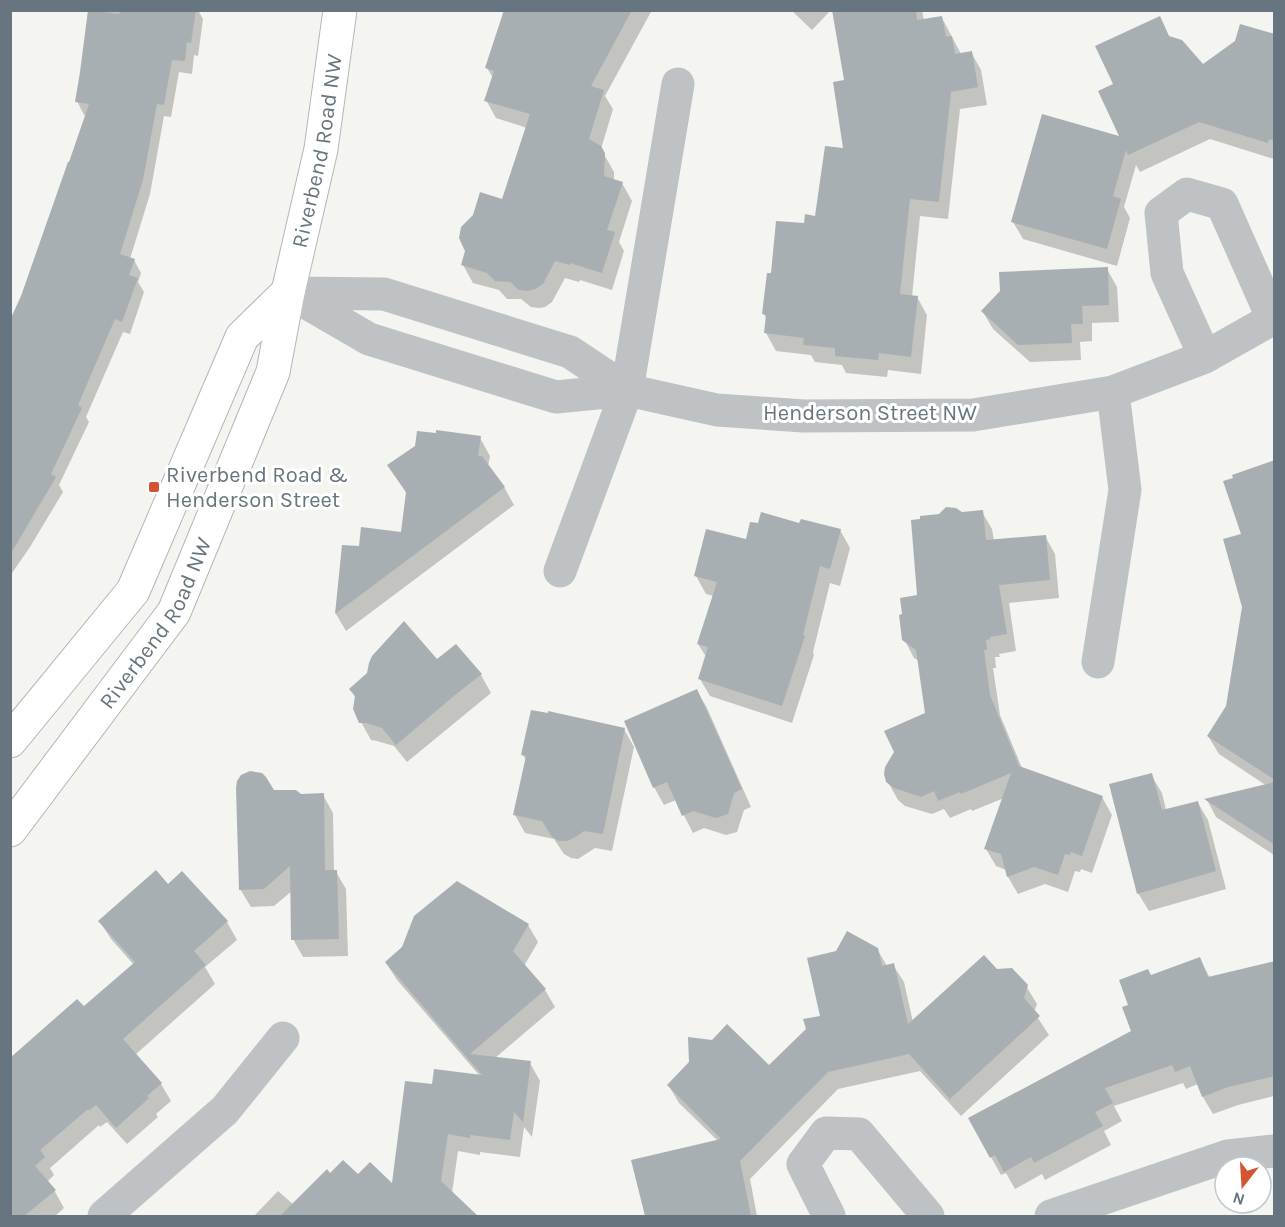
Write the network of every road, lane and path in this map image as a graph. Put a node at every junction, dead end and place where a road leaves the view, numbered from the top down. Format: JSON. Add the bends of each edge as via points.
{"nodes":[{"id":1,"x":340,"y":10,"type":"edge"},
{"id":2,"x":678,"y":84,"type":"dead end"},
{"id":3,"x":288,"y":292,"type":"junction"},
{"id":4,"x":1274,"y":319,"type":"edge"},
{"id":5,"x":1205,"y":357,"type":"junction"},
{"id":6,"x":627,"y":390,"type":"junction"},
{"id":7,"x":1113,"y":392,"type":"junction"},
{"id":8,"x":560,"y":570,"type":"dead end"},
{"id":9,"x":1098,"y":662,"type":"dead end"},
{"id":10,"x":10,"y":741,"type":"edge"},
{"id":11,"x":10,"y":830,"type":"edge"},
{"id":12,"x":283,"y":1038,"type":"dead end"},
{"id":13,"x":1275,"y":1151,"type":"edge"},
{"id":14,"x":104,"y":1216,"type":"edge"},
{"id":15,"x":829,"y":1216,"type":"edge"},
{"id":16,"x":928,"y":1216,"type":"edge"},
{"id":17,"x":1050,"y":1216,"type":"edge"}],
"edges":[{"from":1,"to":3,"type":"main road","name":"Riverbend Road NW","via":[[321,149]]},
{"from":2,"to":6,"type":"street"},
{"from":3,"to":6,"type":"street","name":"Henderson Street NW","via":[[384,294],[570,352]]},
{"from":3,"to":6,"type":"street","name":"Henderson Street NW","via":[[369,339],[556,397]]},
{"from":3,"to":10,"type":"main road","name":"Riverbend Road NW","via":[[242,337],[134,591]]},
{"from":3,"to":11,"type":"main road","name":"Riverbend Road NW","via":[[273,372],[174,612]]},
{"from":4,"to":5,"type":"street","name":"Henderson Street NW"},
{"from":4,"to":5,"type":"street","name":"Henderson Street NW","via":[[1222,204],[1187,194],[1161,213],[1167,273]]},
{"from":5,"to":7,"type":"street","name":"Henderson Street NW"},
{"from":6,"to":7,"type":"street","name":"Henderson Street NW","via":[[717,410],[804,416],[973,415]]},
{"from":6,"to":8,"type":"street"},
{"from":7,"to":9,"type":"street","via":[[1125,490]]},
{"from":12,"to":14,"type":"street","via":[[225,1110]]},
{"from":13,"to":17,"type":"street","via":[[1228,1156]]},
{"from":15,"to":16,"type":"street","via":[[803,1164],[826,1133],[860,1134]]}]}
